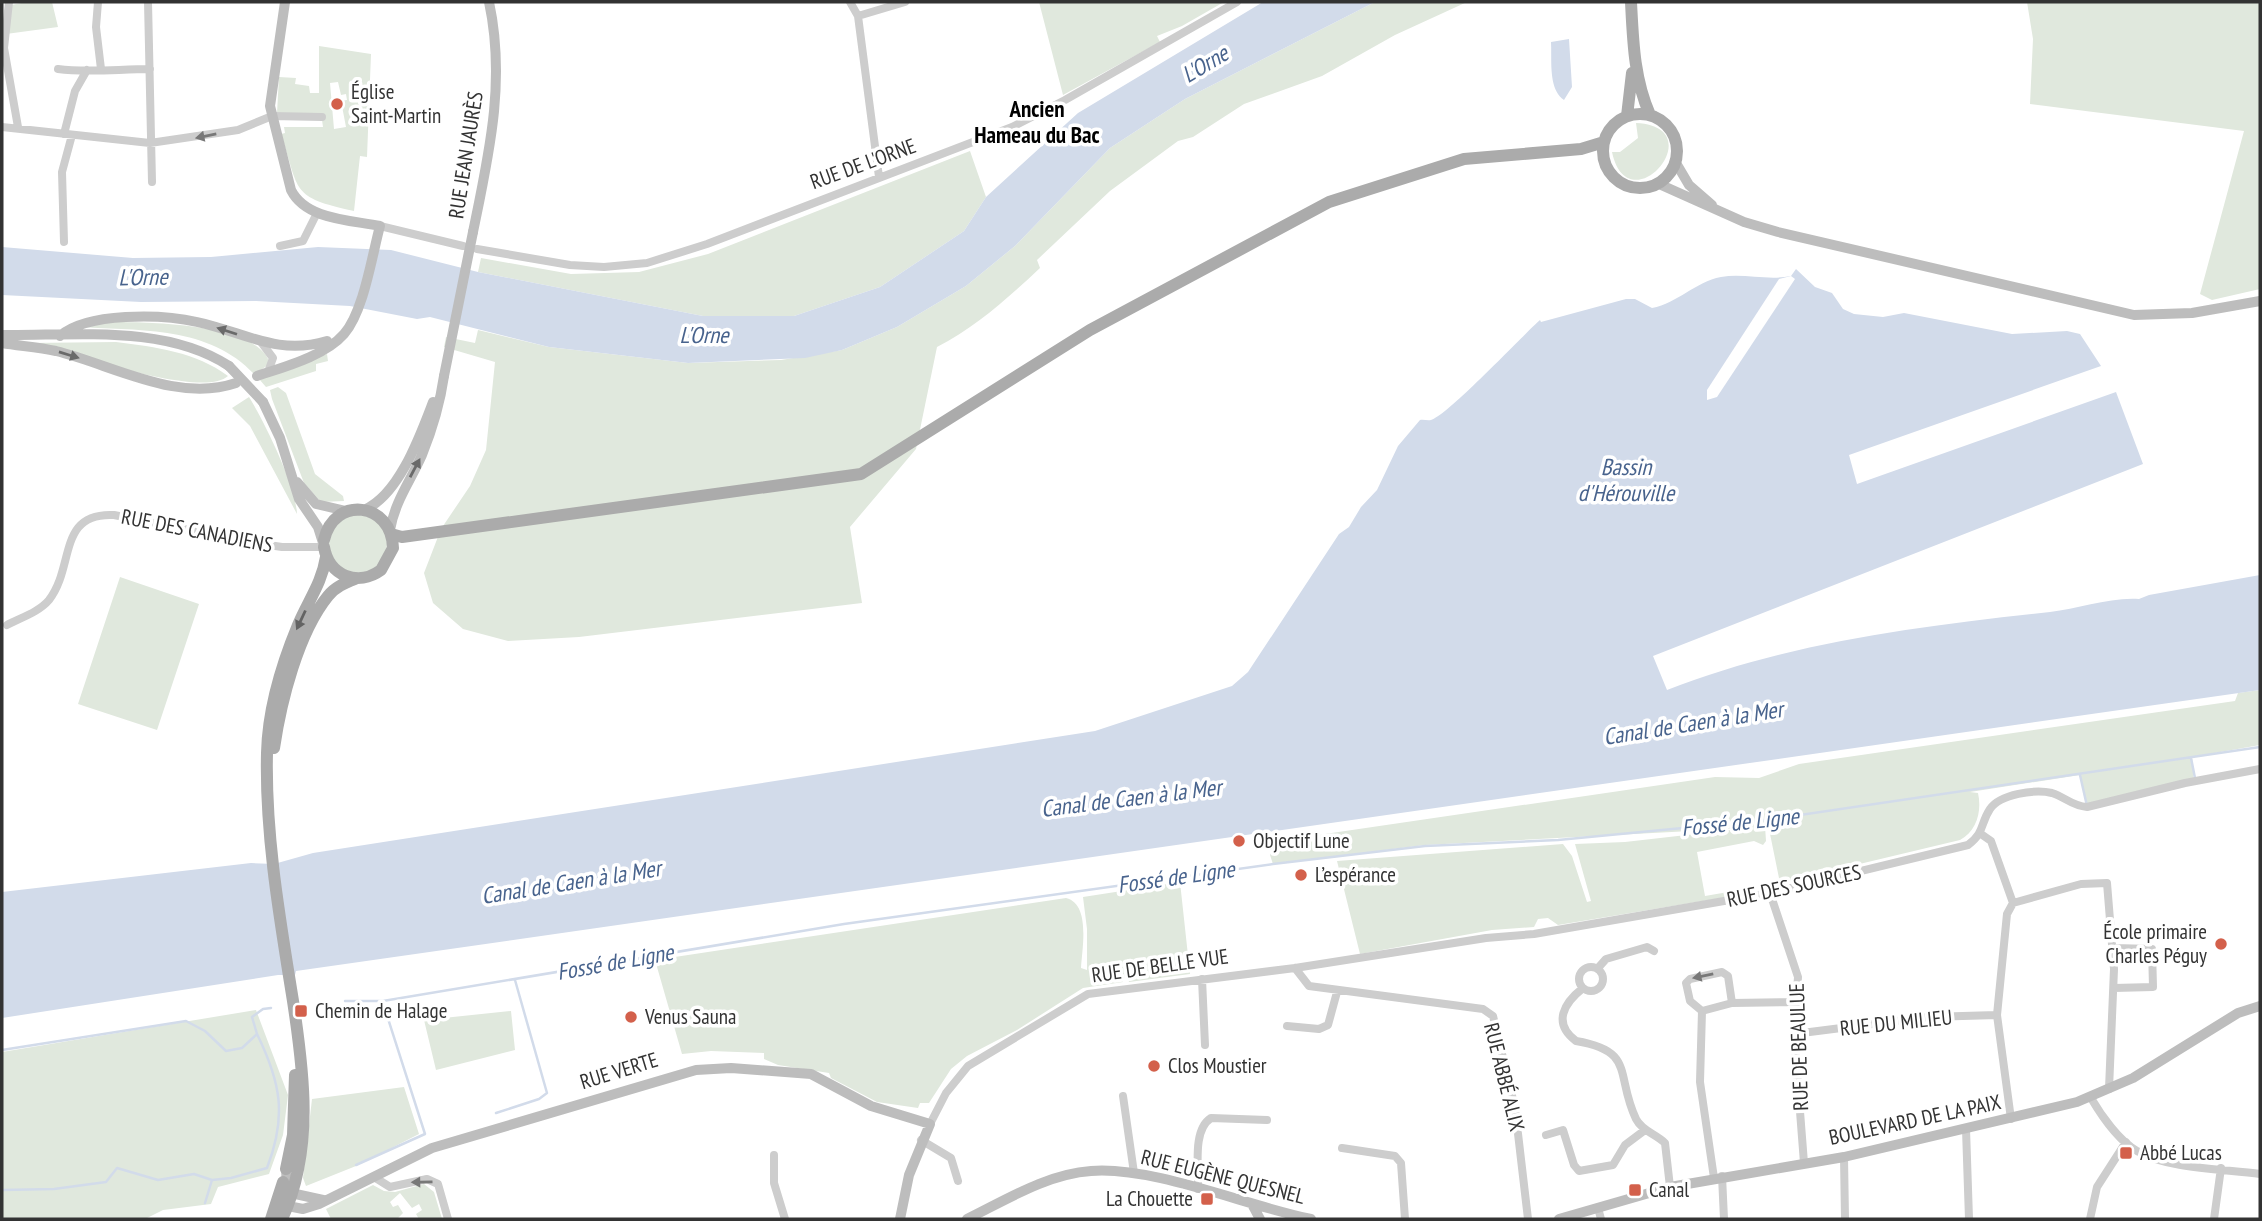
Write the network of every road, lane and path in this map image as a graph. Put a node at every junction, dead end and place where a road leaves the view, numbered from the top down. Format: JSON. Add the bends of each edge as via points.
{"nodes":[{"id":1,"x":9,"y":2,"type":"edge"},
{"id":2,"x":98,"y":2,"type":"edge"},
{"id":3,"x":148,"y":2,"type":"edge"},
{"id":4,"x":159,"y":2,"type":"edge"},
{"id":5,"x":285,"y":2,"type":"edge"},
{"id":6,"x":489,"y":2,"type":"edge"},
{"id":7,"x":850,"y":2,"type":"edge"},
{"id":8,"x":905,"y":2,"type":"edge"},
{"id":9,"x":1237,"y":2,"type":"edge"},
{"id":10,"x":1631,"y":2,"type":"edge"},
{"id":11,"x":858,"y":16,"type":"junction"},
{"id":12,"x":1634,"y":52,"type":"junction"},
{"id":13,"x":58,"y":69,"type":"dead end"},
{"id":14,"x":101,"y":69,"type":"junction"},
{"id":15,"x":150,"y":69,"type":"junction"},
{"id":16,"x":87,"y":70,"type":"junction"},
{"id":17,"x":1650,"y":115,"type":"junction"},
{"id":18,"x":1627,"y":116,"type":"junction"},
{"id":19,"x":272,"y":117,"type":"junction"},
{"id":20,"x":322,"y":117,"type":"dead end"},
{"id":21,"x":2,"y":127,"type":"edge"},
{"id":22,"x":18,"y":127,"type":"junction"},
{"id":23,"x":68,"y":134,"type":"junction"},
{"id":24,"x":1604,"y":142,"type":"junction"},
{"id":25,"x":150,"y":143,"type":"junction"},
{"id":26,"x":1581,"y":149,"type":"junction"},
{"id":27,"x":1604,"y":161,"type":"junction"},
{"id":28,"x":1676,"y":163,"type":"junction"},
{"id":29,"x":879,"y":177,"type":"junction"},
{"id":30,"x":152,"y":182,"type":"dead end"},
{"id":31,"x":1659,"y":184,"type":"junction"},
{"id":32,"x":317,"y":213,"type":"junction"},
{"id":33,"x":1722,"y":213,"type":"junction"},
{"id":34,"x":380,"y":226,"type":"junction"},
{"id":35,"x":64,"y":242,"type":"dead end"},
{"id":36,"x":281,"y":246,"type":"dead end"},
{"id":37,"x":463,"y":246,"type":"dead end"},
{"id":38,"x":477,"y":249,"type":"dead end"},
{"id":39,"x":2260,"y":301,"type":"edge"},
{"id":40,"x":2,"y":335,"type":"edge"},
{"id":41,"x":61,"y":335,"type":"junction"},
{"id":42,"x":340,"y":337,"type":"junction"},
{"id":43,"x":260,"y":342,"type":"junction"},
{"id":44,"x":2,"y":343,"type":"edge"},
{"id":45,"x":263,"y":374,"type":"joint"},
{"id":46,"x":444,"y":376,"type":"junction"},
{"id":47,"x":236,"y":383,"type":"dead end"},
{"id":48,"x":295,"y":479,"type":"junction"},
{"id":49,"x":363,"y":510,"type":"junction"},
{"id":50,"x":346,"y":511,"type":"junction"},
{"id":51,"x":394,"y":537,"type":"junction"},
{"id":52,"x":325,"y":548,"type":"junction"},
{"id":53,"x":355,"y":579,"type":"junction"},
{"id":54,"x":7,"y":625,"type":"dead end"},
{"id":55,"x":2260,"y":769,"type":"edge"},
{"id":56,"x":269,"y":786,"type":"junction"},
{"id":57,"x":1982,"y":834,"type":"junction"},
{"id":58,"x":1770,"y":893,"type":"junction"},
{"id":59,"x":2013,"y":903,"type":"junction"},
{"id":60,"x":2113,"y":948,"type":"junction"},
{"id":61,"x":1654,"y":951,"type":"dead end"},
{"id":62,"x":1295,"y":968,"type":"junction"},
{"id":63,"x":1598,"y":968,"type":"junction"},
{"id":64,"x":1202,"y":979,"type":"junction"},
{"id":65,"x":1583,"y":988,"type":"junction"},
{"id":66,"x":2114,"y":988,"type":"junction"},
{"id":67,"x":1337,"y":992,"type":"junction"},
{"id":68,"x":1794,"y":1002,"type":"junction"},
{"id":69,"x":1732,"y":1003,"type":"junction"},
{"id":70,"x":293,"y":1005,"type":"junction"},
{"id":71,"x":2260,"y":1006,"type":"edge"},
{"id":72,"x":1702,"y":1011,"type":"junction"},
{"id":73,"x":1997,"y":1015,"type":"junction"},
{"id":74,"x":1287,"y":1026,"type":"dead end"},
{"id":75,"x":1794,"y":1034,"type":"junction"},
{"id":76,"x":1205,"y":1045,"type":"dead end"},
{"id":77,"x":2109,"y":1089,"type":"junction"},
{"id":78,"x":1123,"y":1097,"type":"dead end"},
{"id":79,"x":2091,"y":1098,"type":"junction"},
{"id":80,"x":2011,"y":1119,"type":"junction"},
{"id":81,"x":1267,"y":1120,"type":"dead end"},
{"id":82,"x":929,"y":1124,"type":"junction"},
{"id":83,"x":1966,"y":1129,"type":"junction"},
{"id":84,"x":1645,"y":1130,"type":"junction"},
{"id":85,"x":1546,"y":1135,"type":"dead end"},
{"id":86,"x":921,"y":1140,"type":"junction"},
{"id":87,"x":2126,"y":1142,"type":"junction"},
{"id":88,"x":1342,"y":1148,"type":"dead end"},
{"id":89,"x":774,"y":1156,"type":"dead end"},
{"id":90,"x":1844,"y":1157,"type":"junction"},
{"id":91,"x":1804,"y":1163,"type":"junction"},
{"id":92,"x":2221,"y":1168,"type":"junction"},
{"id":93,"x":1134,"y":1173,"type":"junction"},
{"id":94,"x":2260,"y":1174,"type":"edge"},
{"id":95,"x":374,"y":1177,"type":"junction"},
{"id":96,"x":1718,"y":1177,"type":"junction"},
{"id":97,"x":958,"y":1181,"type":"dead end"},
{"id":98,"x":1670,"y":1186,"type":"junction"},
{"id":99,"x":1198,"y":1189,"type":"junction"},
{"id":100,"x":286,"y":1199,"type":"junction"},
{"id":101,"x":1253,"y":1206,"type":"junction"},
{"id":102,"x":1599,"y":1214,"type":"edge"},
{"id":103,"x":1287,"y":1217,"type":"edge"},
{"id":104,"x":271,"y":1219,"type":"edge"},
{"id":105,"x":282,"y":1219,"type":"edge"},
{"id":106,"x":448,"y":1219,"type":"edge"},
{"id":107,"x":785,"y":1219,"type":"edge"},
{"id":108,"x":900,"y":1219,"type":"edge"},
{"id":109,"x":967,"y":1219,"type":"edge"},
{"id":110,"x":1260,"y":1219,"type":"edge"},
{"id":111,"x":1311,"y":1219,"type":"edge"},
{"id":112,"x":1405,"y":1219,"type":"edge"},
{"id":113,"x":1528,"y":1219,"type":"edge"},
{"id":114,"x":1559,"y":1219,"type":"edge"},
{"id":115,"x":1724,"y":1219,"type":"edge"},
{"id":116,"x":1845,"y":1219,"type":"edge"},
{"id":117,"x":1969,"y":1219,"type":"edge"},
{"id":118,"x":2090,"y":1219,"type":"edge"},
{"id":119,"x":2214,"y":1219,"type":"edge"}],
"edges":[{"from":1,"to":22,"type":"street","via":[[4,48]]},
{"from":2,"to":14,"type":"street"},
{"from":3,"to":4,"type":"street"},
{"from":3,"to":15,"type":"street"},
{"from":5,"to":19,"type":"street","via":[[271,93]]},
{"from":6,"to":46,"type":"street","name":"RUE JEAN JAURÈS","bridge":true,"via":[[497,56],[497,103]]},
{"from":7,"to":11,"type":"street"},
{"from":8,"to":11,"type":"street"},
{"from":9,"to":29,"type":"street","name":"RUE DE L'ORNE","via":[[1012,127]]},
{"from":10,"to":12,"type":"main road"},
{"from":11,"to":29,"type":"street"},
{"from":12,"to":17,"type":"main road","via":[[1641,95]]},
{"from":12,"to":18,"type":"main road"},
{"from":13,"to":16,"type":"street"},
{"from":14,"to":15,"type":"street"},
{"from":14,"to":16,"type":"street"},
{"from":15,"to":25,"type":"street"},
{"from":16,"to":23,"type":"street","via":[[75,92]]},
{"from":17,"to":18,"type":"main road"},
{"from":17,"to":28,"type":"main road","via":[[1665,123],[1675,137]]},
{"from":18,"to":24,"type":"main road","via":[[1612,126]]},
{"from":19,"to":20,"type":"street"},
{"from":19,"to":25,"type":"street","one_way":true,"via":[[236,130]]},
{"from":19,"to":32,"type":"street","via":[[291,190]]},
{"from":21,"to":22,"type":"street"},
{"from":22,"to":23,"type":"street"},
{"from":23,"to":25,"type":"street"},
{"from":23,"to":35,"type":"street","via":[[62,172]]},
{"from":24,"to":26,"type":"main road"},
{"from":24,"to":27,"type":"main road"},
{"from":25,"to":30,"type":"street"},
{"from":26,"to":27,"type":"main road"},
{"from":26,"to":51,"type":"main road","via":[[1464,159],[1329,202],[1090,330],[861,474]]},
{"from":27,"to":31,"type":"main road","via":[[1614,177],[1629,187]]},
{"from":28,"to":31,"type":"main road"},
{"from":28,"to":33,"type":"street","via":[[1689,185]]},
{"from":29,"to":38,"type":"street","name":"RUE DE L'ORNE","via":[[707,244],[638,265],[570,265]]},
{"from":31,"to":33,"type":"street"},
{"from":32,"to":34,"type":"street"},
{"from":32,"to":36,"type":"street","via":[[303,242]]},
{"from":33,"to":39,"type":"street","via":[[1852,251],[2134,315],[2192,313]]},
{"from":34,"to":37,"type":"street"},
{"from":34,"to":42,"type":"street","via":[[357,308]]},
{"from":40,"to":41,"type":"street"},
{"from":43,"to":41,"type":"street","one_way":true,"via":[[174,319],[90,321]]},
{"from":41,"to":48,"type":"street","bridge":true,"via":[[174,343],[229,366],[263,402]]},
{"from":42,"to":43,"type":"street","via":[[307,347]]},
{"from":42,"to":45,"type":"street"},
{"from":43,"to":45,"type":"street","via":[[273,358]]},
{"from":44,"to":47,"type":"street","one_way":true,"via":[[54,351],[191,389]]},
{"from":46,"to":49,"type":"street","via":[[418,440],[390,490]]},
{"from":51,"to":46,"type":"street","one_way":true,"via":[[397,500],[433,427]]},
{"from":48,"to":50,"type":"street","via":[[316,504]]},
{"from":48,"to":52,"type":"street","via":[[299,499]]},
{"from":49,"to":50,"type":"main road"},
{"from":49,"to":51,"type":"main road","via":[[380,517]]},
{"from":50,"to":52,"type":"main road","via":[[331,523]]},
{"from":51,"to":53,"type":"main road","via":[[391,556],[381,570]]},
{"from":52,"to":53,"type":"main road","via":[[338,572]]},
{"from":52,"to":54,"type":"street","name":"RUE DES CANADIENS","via":[[282,547],[94,515],[77,527],[50,599]]},
{"from":52,"to":56,"type":"main road","one_way":true,"via":[[322,579],[298,625],[273,699],[267,745]]},
{"from":53,"to":56,"type":"main road","via":[[328,596],[307,634],[284,700]]},
{"from":55,"to":57,"type":"street","via":[[2087,807],[2072,806],[2054,793],[2005,798],[1988,811]]},
{"from":56,"to":70,"type":"main road","via":[[274,864]]},
{"from":57,"to":58,"type":"street","name":"RUE DES SOURCES","via":[[1958,849]]},
{"from":57,"to":59,"type":"street","via":[[1992,841]]},
{"from":58,"to":62,"type":"street","name":"RUE DES SOURCES","via":[[1534,934]]},
{"from":58,"to":68,"type":"street","name":"RUE DE BEAULUE","via":[[1798,977]]},
{"from":59,"to":60,"type":"street","via":[[2081,884],[2107,883]]},
{"from":59,"to":73,"type":"street","via":[[2007,914]]},
{"from":60,"to":66,"type":"street"},
{"from":60,"to":66,"type":"street","via":[[2152,949],[2153,987]]},
{"from":61,"to":63,"type":"street","via":[[1647,947],[1606,959]]},
{"from":62,"to":64,"type":"street","name":"RUE DE BELLE VUE"},
{"from":62,"to":67,"type":"street","name":"RUE ABBÉ ALIX","via":[[1309,986]]},
{"from":63,"to":65,"type":"street","via":[[1581,973]]},
{"from":63,"to":65,"type":"street","via":[[1604,979],[1601,986],[1591,991]]},
{"from":64,"to":76,"type":"street"},
{"from":64,"to":82,"type":"street","name":"RUE DE BELLE VUE","via":[[1088,994],[1075,1000],[968,1066]]},
{"from":65,"to":84,"type":"street","via":[[1563,1009],[1564,1028],[1576,1041],[1602,1045],[1617,1060],[1636,1121]]},
{"from":66,"to":77,"type":"street"},
{"from":67,"to":74,"type":"street","via":[[1328,1025],[1313,1029]]},
{"from":67,"to":113,"type":"street","name":"RUE ABBÉ ALIX","via":[[1483,1009],[1493,1017],[1515,1108]]},
{"from":68,"to":69,"type":"street"},
{"from":68,"to":75,"type":"street","name":"RUE DE BEAULUE"},
{"from":69,"to":72,"type":"street"},
{"from":69,"to":72,"type":"street","one_way":true,"via":[[1728,976],[1723,972],[1690,979],[1688,995]]},
{"from":70,"to":100,"type":"main road","via":[[296,1100],[284,1175]]},
{"from":70,"to":100,"type":"main road","via":[[305,1096],[302,1135]]},
{"from":71,"to":77,"type":"street","name":"BOULEVARD DE LA PAIX","via":[[2238,1013]]},
{"from":72,"to":96,"type":"street","via":[[1700,1082]]},
{"from":73,"to":75,"type":"street","name":"RUE DU MILIEU","via":[[1928,1017]]},
{"from":73,"to":80,"type":"street"},
{"from":75,"to":91,"type":"street","name":"RUE DE BEAULUE"},
{"from":77,"to":79,"type":"street","name":"BOULEVARD DE LA PAIX"},
{"from":78,"to":93,"type":"street"},
{"from":79,"to":80,"type":"street","name":"BOULEVARD DE LA PAIX"},
{"from":79,"to":87,"type":"street"},
{"from":80,"to":83,"type":"street","name":"BOULEVARD DE LA PAIX"},
{"from":81,"to":99,"type":"street","via":[[1211,1118],[1204,1123]]},
{"from":82,"to":86,"type":"street","name":"RUE DE BELLE VUE"},
{"from":82,"to":95,"type":"street","name":"RUE VERTE","via":[[871,1106],[811,1074],[695,1070],[432,1148]]},
{"from":83,"to":90,"type":"street","name":"BOULEVARD DE LA PAIX"},
{"from":83,"to":117,"type":"street"},
{"from":84,"to":85,"type":"street","via":[[1625,1145],[1612,1165],[1587,1172],[1574,1165],[1563,1130]]},
{"from":84,"to":98,"type":"street","via":[[1665,1143]]},
{"from":86,"to":97,"type":"street","via":[[951,1158]]},
{"from":86,"to":108,"type":"street","name":"RUE DE BELLE VUE"},
{"from":87,"to":92,"type":"street","via":[[2156,1159]]},
{"from":87,"to":118,"type":"street","via":[[2098,1187]]},
{"from":88,"to":112,"type":"street","via":[[1395,1156],[1401,1163]]},
{"from":89,"to":107,"type":"street","via":[[774,1183]]},
{"from":90,"to":91,"type":"street","name":"BOULEVARD DE LA PAIX"},
{"from":90,"to":116,"type":"street"},
{"from":91,"to":96,"type":"street","name":"BOULEVARD DE LA PAIX"},
{"from":92,"to":94,"type":"street"},
{"from":92,"to":119,"type":"street"},
{"from":93,"to":99,"type":"street","name":"RUE EUGÈNE QUESNEL"},
{"from":93,"to":109,"type":"street","name":"RUE EUGÈNE QUESNEL","via":[[1091,1171],[1045,1181]]},
{"from":95,"to":100,"type":"street","name":"RUE VERTE","via":[[326,1200]]},
{"from":106,"to":95,"type":"street","one_way":true,"via":[[438,1184],[427,1179],[390,1187]]},
{"from":96,"to":98,"type":"street","name":"BOULEVARD DE LA PAIX"},
{"from":96,"to":115,"type":"street"},
{"from":98,"to":102,"type":"street","name":"BOULEVARD DE LA PAIX"},
{"from":99,"to":101,"type":"street","name":"RUE EUGÈNE QUESNEL"},
{"from":100,"to":104,"type":"main road"},
{"from":100,"to":105,"type":"main road"},
{"from":101,"to":103,"type":"street","name":"RUE EUGÈNE QUESNEL"},
{"from":101,"to":110,"type":"street"},
{"from":102,"to":114,"type":"street","name":"BOULEVARD DE LA PAIX"},
{"from":103,"to":111,"type":"street","name":"RUE EUGÈNE QUESNEL"}]}
